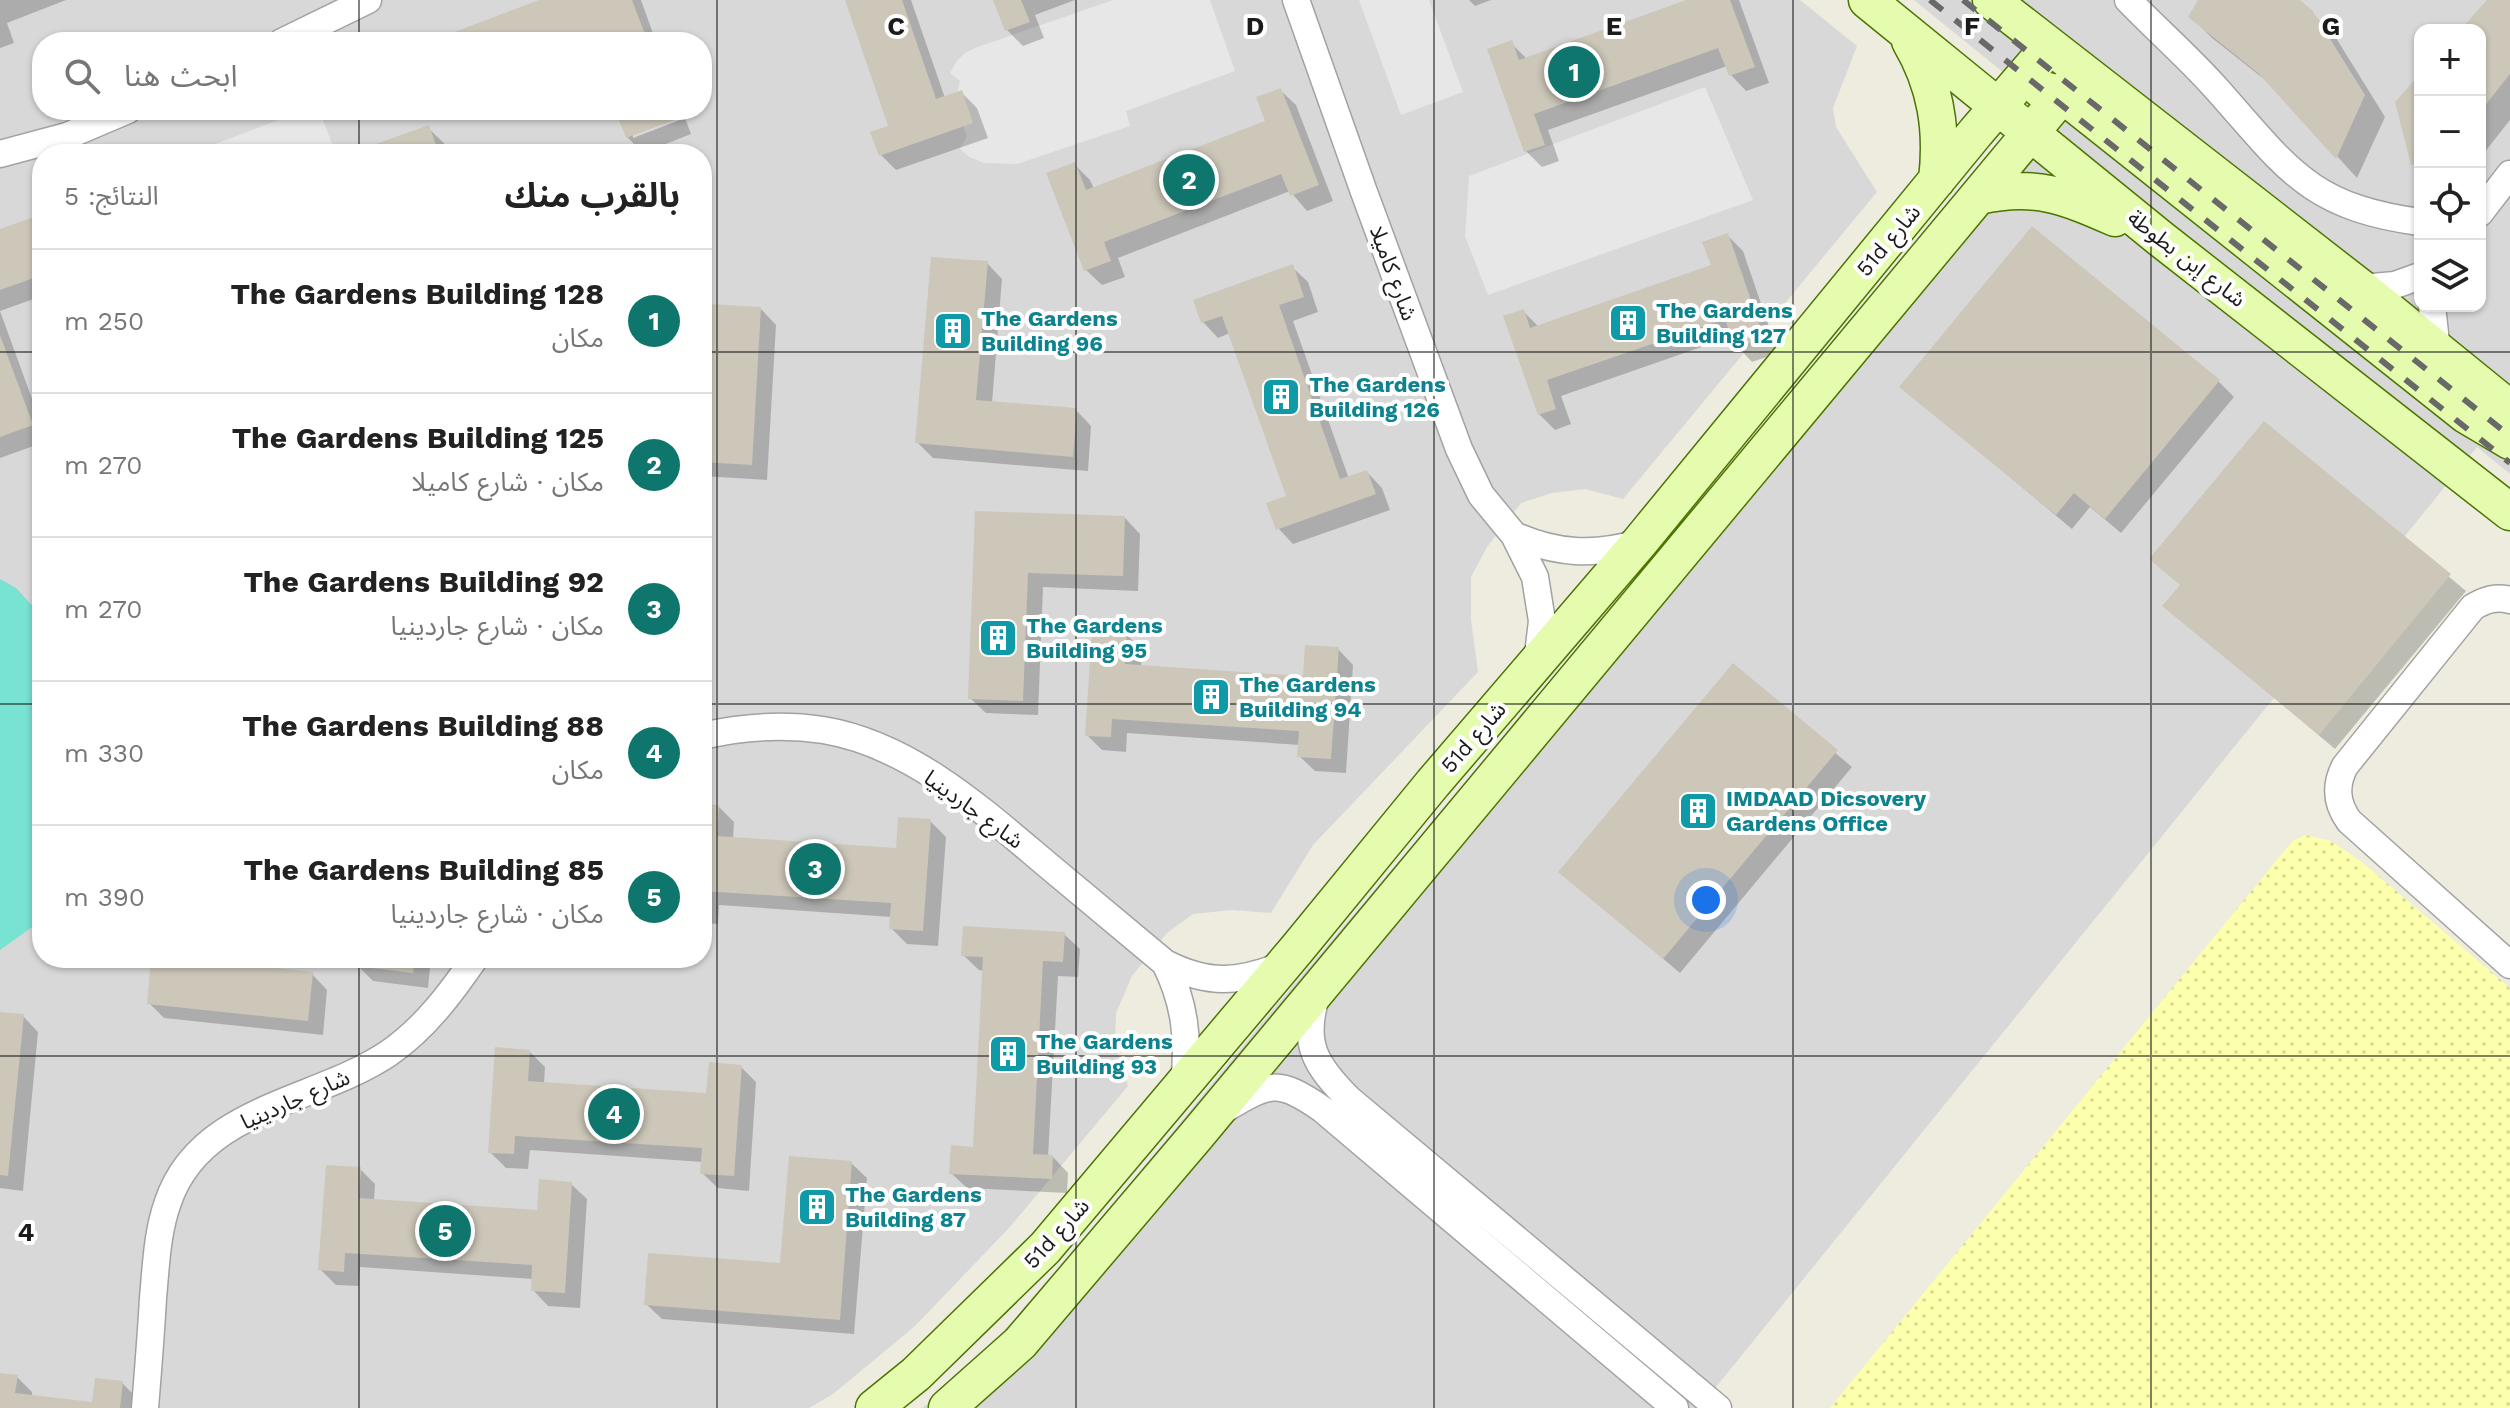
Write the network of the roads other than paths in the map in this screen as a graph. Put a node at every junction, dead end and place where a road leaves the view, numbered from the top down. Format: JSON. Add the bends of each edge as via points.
{"nodes":[{"id":1,"x":368,"y":0,"type":"edge"},
{"id":2,"x":1296,"y":0,"type":"edge"},
{"id":3,"x":1867,"y":0,"type":"edge"},
{"id":4,"x":1991,"y":0,"type":"edge"},
{"id":5,"x":2128,"y":0,"type":"edge"},
{"id":6,"x":1902,"y":15,"type":"edge"},
{"id":7,"x":302,"y":32,"type":"edge"},
{"id":8,"x":2050,"y":46,"type":"junction"},
{"id":9,"x":2072,"y":83,"type":"junction"},
{"id":10,"x":2009,"y":94,"type":"junction"},
{"id":11,"x":105,"y":120,"type":"edge"},
{"id":12,"x":2031,"y":133,"type":"junction"},
{"id":13,"x":37,"y":144,"type":"edge"},
{"id":14,"x":32,"y":145,"type":"edge"},
{"id":15,"x":0,"y":154,"type":"edge"},
{"id":16,"x":2510,"y":174,"type":"edge"},
{"id":17,"x":1937,"y":180,"type":"junction"},
{"id":18,"x":1979,"y":196,"type":"junction"},
{"id":19,"x":2486,"y":205,"type":"edge"},
{"id":20,"x":2414,"y":221,"type":"edge"},
{"id":21,"x":2161,"y":239,"type":"junction"},
{"id":22,"x":2414,"y":278,"type":"edge"},
{"id":23,"x":2361,"y":288,"type":"junction"},
{"id":24,"x":2433,"y":312,"type":"edge"},
{"id":25,"x":2437,"y":351,"type":"junction"},
{"id":26,"x":2510,"y":409,"type":"edge"},
{"id":27,"x":2510,"y":441,"type":"edge"},
{"id":28,"x":2510,"y":512,"type":"edge"},
{"id":29,"x":1514,"y":535,"type":"junction"},
{"id":30,"x":1639,"y":543,"type":"junction"},
{"id":31,"x":2510,"y":600,"type":"edge"},
{"id":32,"x":1537,"y":663,"type":"junction"},
{"id":33,"x":712,"y":734,"type":"edge"},
{"id":34,"x":1165,"y":963,"type":"junction"},
{"id":35,"x":1283,"y":965,"type":"junction"},
{"id":36,"x":2510,"y":965,"type":"edge"},
{"id":37,"x":468,"y":968,"type":"edge"},
{"id":38,"x":1318,"y":991,"type":"junction"},
{"id":39,"x":1184,"y":1083,"type":"junction"},
{"id":40,"x":1212,"y":1117,"type":"junction"},
{"id":41,"x":145,"y":1408,"type":"edge"},
{"id":42,"x":874,"y":1408,"type":"edge"},
{"id":43,"x":947,"y":1408,"type":"edge"},
{"id":44,"x":1675,"y":1408,"type":"edge"},
{"id":45,"x":1718,"y":1408,"type":"edge"}],
"edges":[{"from":1,"to":7,"type":"street"},
{"from":2,"to":29,"type":"street","name":"شارع كاميلا","via":[[1459,449],[1481,495]]},
{"from":3,"to":6,"type":"street","name":"شارع إبن بطوطة"},
{"from":4,"to":8,"type":"street"},
{"from":5,"to":20,"type":"street","via":[[2203,74],[2269,151],[2308,185],[2372,214]]},
{"from":6,"to":10,"type":"street","name":"شارع إبن بطوطة"},
{"from":6,"to":17,"type":"street","via":[[1935,101],[1940,138]]},
{"from":8,"to":9,"type":"street"},
{"from":8,"to":10,"type":"street","name":"51d شارع"},
{"from":9,"to":10,"type":"street","via":[[2053,91]]},
{"from":9,"to":12,"type":"street","name":"51d شارع"},
{"from":9,"to":23,"type":"street"},
{"from":9,"to":27,"type":"street","via":[[2466,415]]},
{"from":10,"to":12,"type":"street","name":"شارع إبن بطوطة"},
{"from":10,"to":17,"type":"street","name":"51d شارع"},
{"from":11,"to":13,"type":"street"},
{"from":12,"to":18,"type":"street","name":"51d شارع"},
{"from":12,"to":21,"type":"street","name":"شارع إبن بطوطة"},
{"from":14,"to":15,"type":"street"},
{"from":16,"to":19,"type":"street"},
{"from":17,"to":30,"type":"street","name":"51d شارع"},
{"from":18,"to":21,"type":"street","via":[[2016,190],[2053,193]]},
{"from":18,"to":38,"type":"street","name":"51d شارع"},
{"from":21,"to":28,"type":"street","name":"شارع إبن بطوطة"},
{"from":22,"to":23,"type":"street"},
{"from":23,"to":25,"type":"street"},
{"from":24,"to":25,"type":"street"},
{"from":25,"to":26,"type":"street"},
{"from":29,"to":30,"type":"street","via":[[1559,551],[1583,553]]},
{"from":29,"to":32,"type":"street","name":"شارع كاميلا","via":[[1540,600]]},
{"from":30,"to":32,"type":"street","name":"51d شارع"},
{"from":31,"to":36,"type":"street","via":[[2485,600],[2473,607],[2340,775],[2338,795],[2349,821]]},
{"from":32,"to":35,"type":"street","name":"51d شارع"},
{"from":33,"to":34,"type":"street","name":"شارع جاردينيا","via":[[746,728],[823,730],[884,750],[950,786]]},
{"from":34,"to":35,"type":"street","name":"شارع جاردينيا","via":[[1184,973],[1223,980],[1256,976]]},
{"from":34,"to":39,"type":"street","name":"شارع جاردينيا","via":[[1185,1019]]},
{"from":35,"to":39,"type":"street","name":"51d شارع"},
{"from":37,"to":41,"type":"street","name":"شارع جاردينيا","via":[[449,996],[390,1052],[248,1116],[210,1140],[186,1168],[168,1200],[158,1241]]},
{"from":38,"to":40,"type":"street","name":"51d شارع"},
{"from":38,"to":45,"type":"street","via":[[1309,1032],[1325,1075]]},
{"from":39,"to":42,"type":"street","name":"51d شارع","via":[[1045,1248]]},
{"from":40,"to":43,"type":"street","name":"51d شارع","via":[[1020,1343]]},
{"from":40,"to":44,"type":"street","via":[[1270,1087],[1297,1092]]}]}
